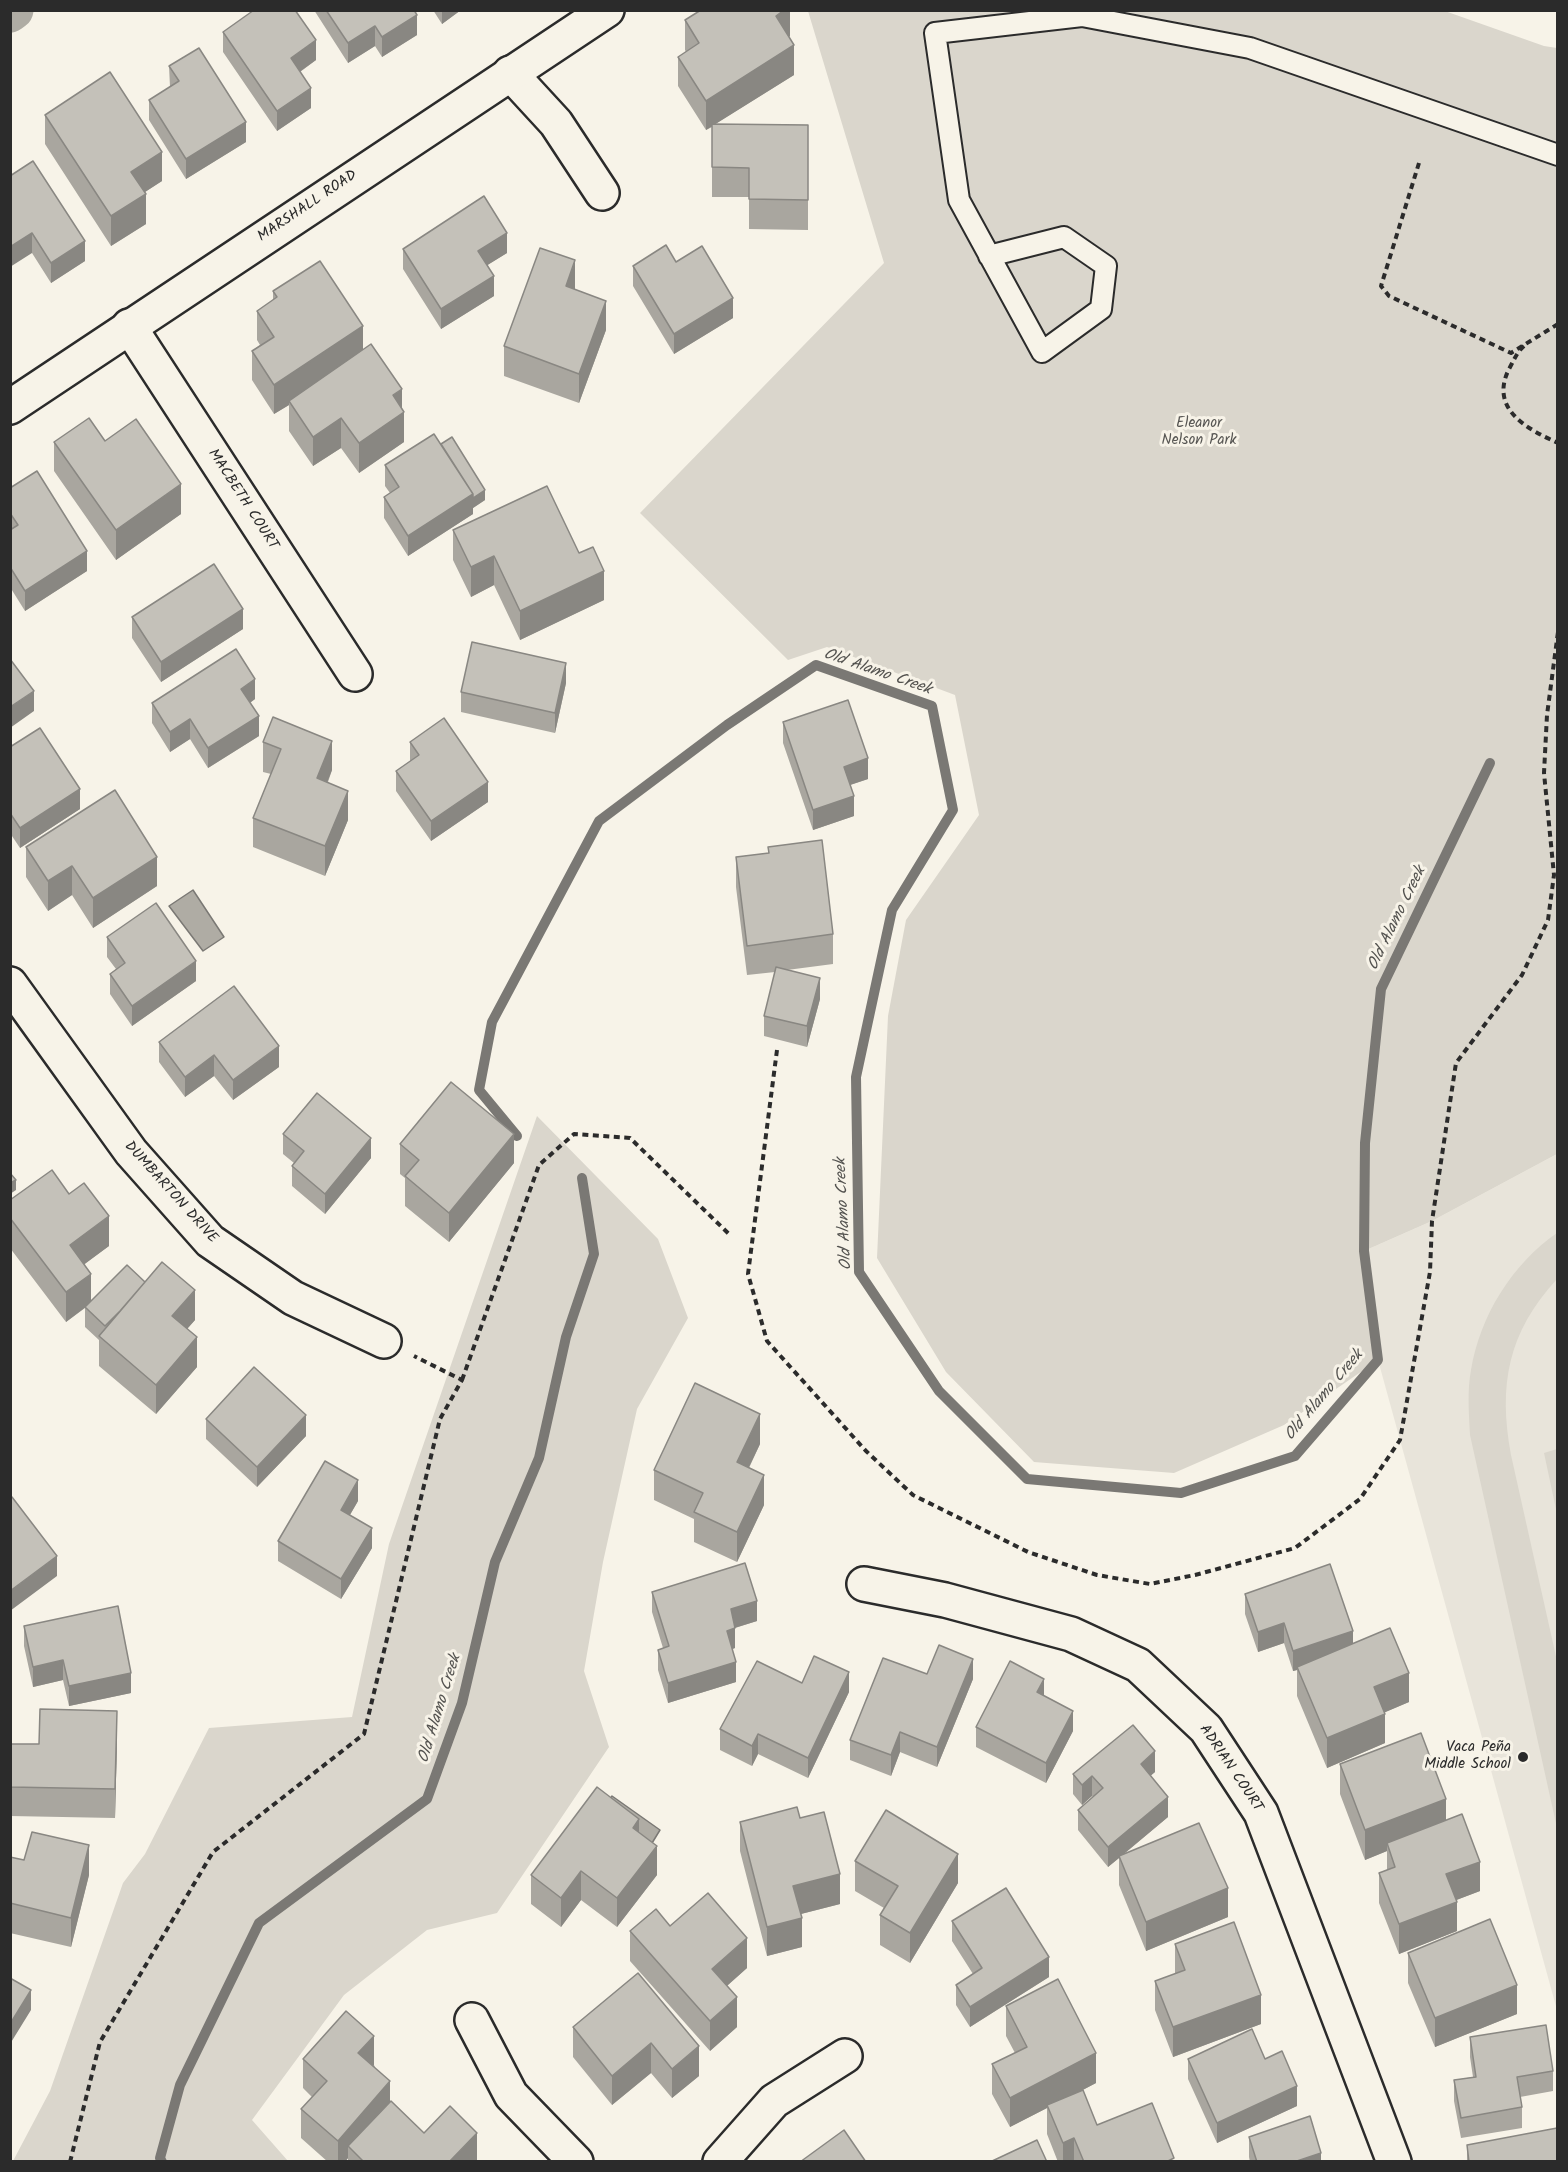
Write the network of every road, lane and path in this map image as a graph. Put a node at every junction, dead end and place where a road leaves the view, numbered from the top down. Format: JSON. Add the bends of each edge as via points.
{"nodes":[{"id":1,"x":608,"y":10,"type":"edge"},
{"id":2,"x":1083,"y":14,"type":"edge"},
{"id":3,"x":510,"y":73,"type":"junction"},
{"id":4,"x":1557,"y":154,"type":"edge"},
{"id":5,"x":1419,"y":163,"type":"dead end"},
{"id":6,"x":602,"y":193,"type":"dead end"},
{"id":7,"x":989,"y":256,"type":"junction"},
{"id":8,"x":1557,"y":324,"type":"edge"},
{"id":9,"x":129,"y":326,"type":"junction"},
{"id":10,"x":1534,"y":336,"type":"junction"},
{"id":11,"x":10,"y":407,"type":"edge"},
{"id":12,"x":1557,"y":444,"type":"edge"},
{"id":13,"x":1557,"y":632,"type":"edge"},
{"id":14,"x":355,"y":674,"type":"dead end"},
{"id":15,"x":10,"y":984,"type":"edge"},
{"id":16,"x":777,"y":1050,"type":"dead end"},
{"id":17,"x":730,"y":1235,"type":"dead end"},
{"id":18,"x":384,"y":1341,"type":"joint"},
{"id":19,"x":462,"y":1380,"type":"junction"},
{"id":20,"x":864,"y":1584,"type":"dead end"},
{"id":21,"x":472,"y":2020,"type":"dead end"},
{"id":22,"x":845,"y":2056,"type":"dead end"},
{"id":23,"x":70,"y":2162,"type":"edge"},
{"id":24,"x":576,"y":2162,"type":"edge"},
{"id":25,"x":720,"y":2162,"type":"edge"},
{"id":26,"x":1394,"y":2162,"type":"edge"}],
"edges":[{"from":1,"to":3,"type":"street","name":"MARSHALL ROAD"},
{"from":2,"to":4,"type":"lane","via":[[1250,48]]},
{"from":2,"to":7,"type":"lane","via":[[935,33],[959,200]]},
{"from":3,"to":6,"type":"street","via":[[556,123]]},
{"from":3,"to":9,"type":"street","name":"MARSHALL ROAD"},
{"from":5,"to":10,"type":"path","via":[[1381,286],[1389,297],[1511,352]]},
{"from":7,"to":7,"type":"lane","via":[[1042,352],[1101,309],[1106,266],[1064,237]]},
{"from":8,"to":10,"type":"path"},
{"from":9,"to":11,"type":"street","name":"MARSHALL ROAD"},
{"from":9,"to":14,"type":"street","name":"MACBETH COURT"},
{"from":10,"to":12,"type":"path","via":[[1518,351],[1505,377],[1503,396],[1512,414],[1527,428]]},
{"from":13,"to":16,"type":"path","via":[[1544,773],[1554,875],[1548,920],[1522,975],[1456,1063],[1432,1221],[1430,1272],[1400,1440],[1360,1499],[1295,1548],[1150,1584],[1097,1575],[1028,1552],[913,1495],[867,1451],[766,1341],[748,1274]]},
{"from":15,"to":18,"type":"street","name":"DUMBARTON DRIVE","via":[[131,1152],[210,1241],[293,1298]]},
{"from":17,"to":19,"type":"path","via":[[630,1138],[574,1134],[539,1166]]},
{"from":18,"to":19,"type":"path"},
{"from":19,"to":23,"type":"path","via":[[440,1419],[364,1734],[213,1851],[100,2042]]},
{"from":20,"to":26,"type":"street","name":"ADRIAN COURT","via":[[945,1600],[1071,1634],[1138,1665],[1206,1729],[1261,1814]]},
{"from":21,"to":24,"type":"street","via":[[511,2095]]},
{"from":22,"to":25,"type":"street","via":[[774,2101]]}]}
